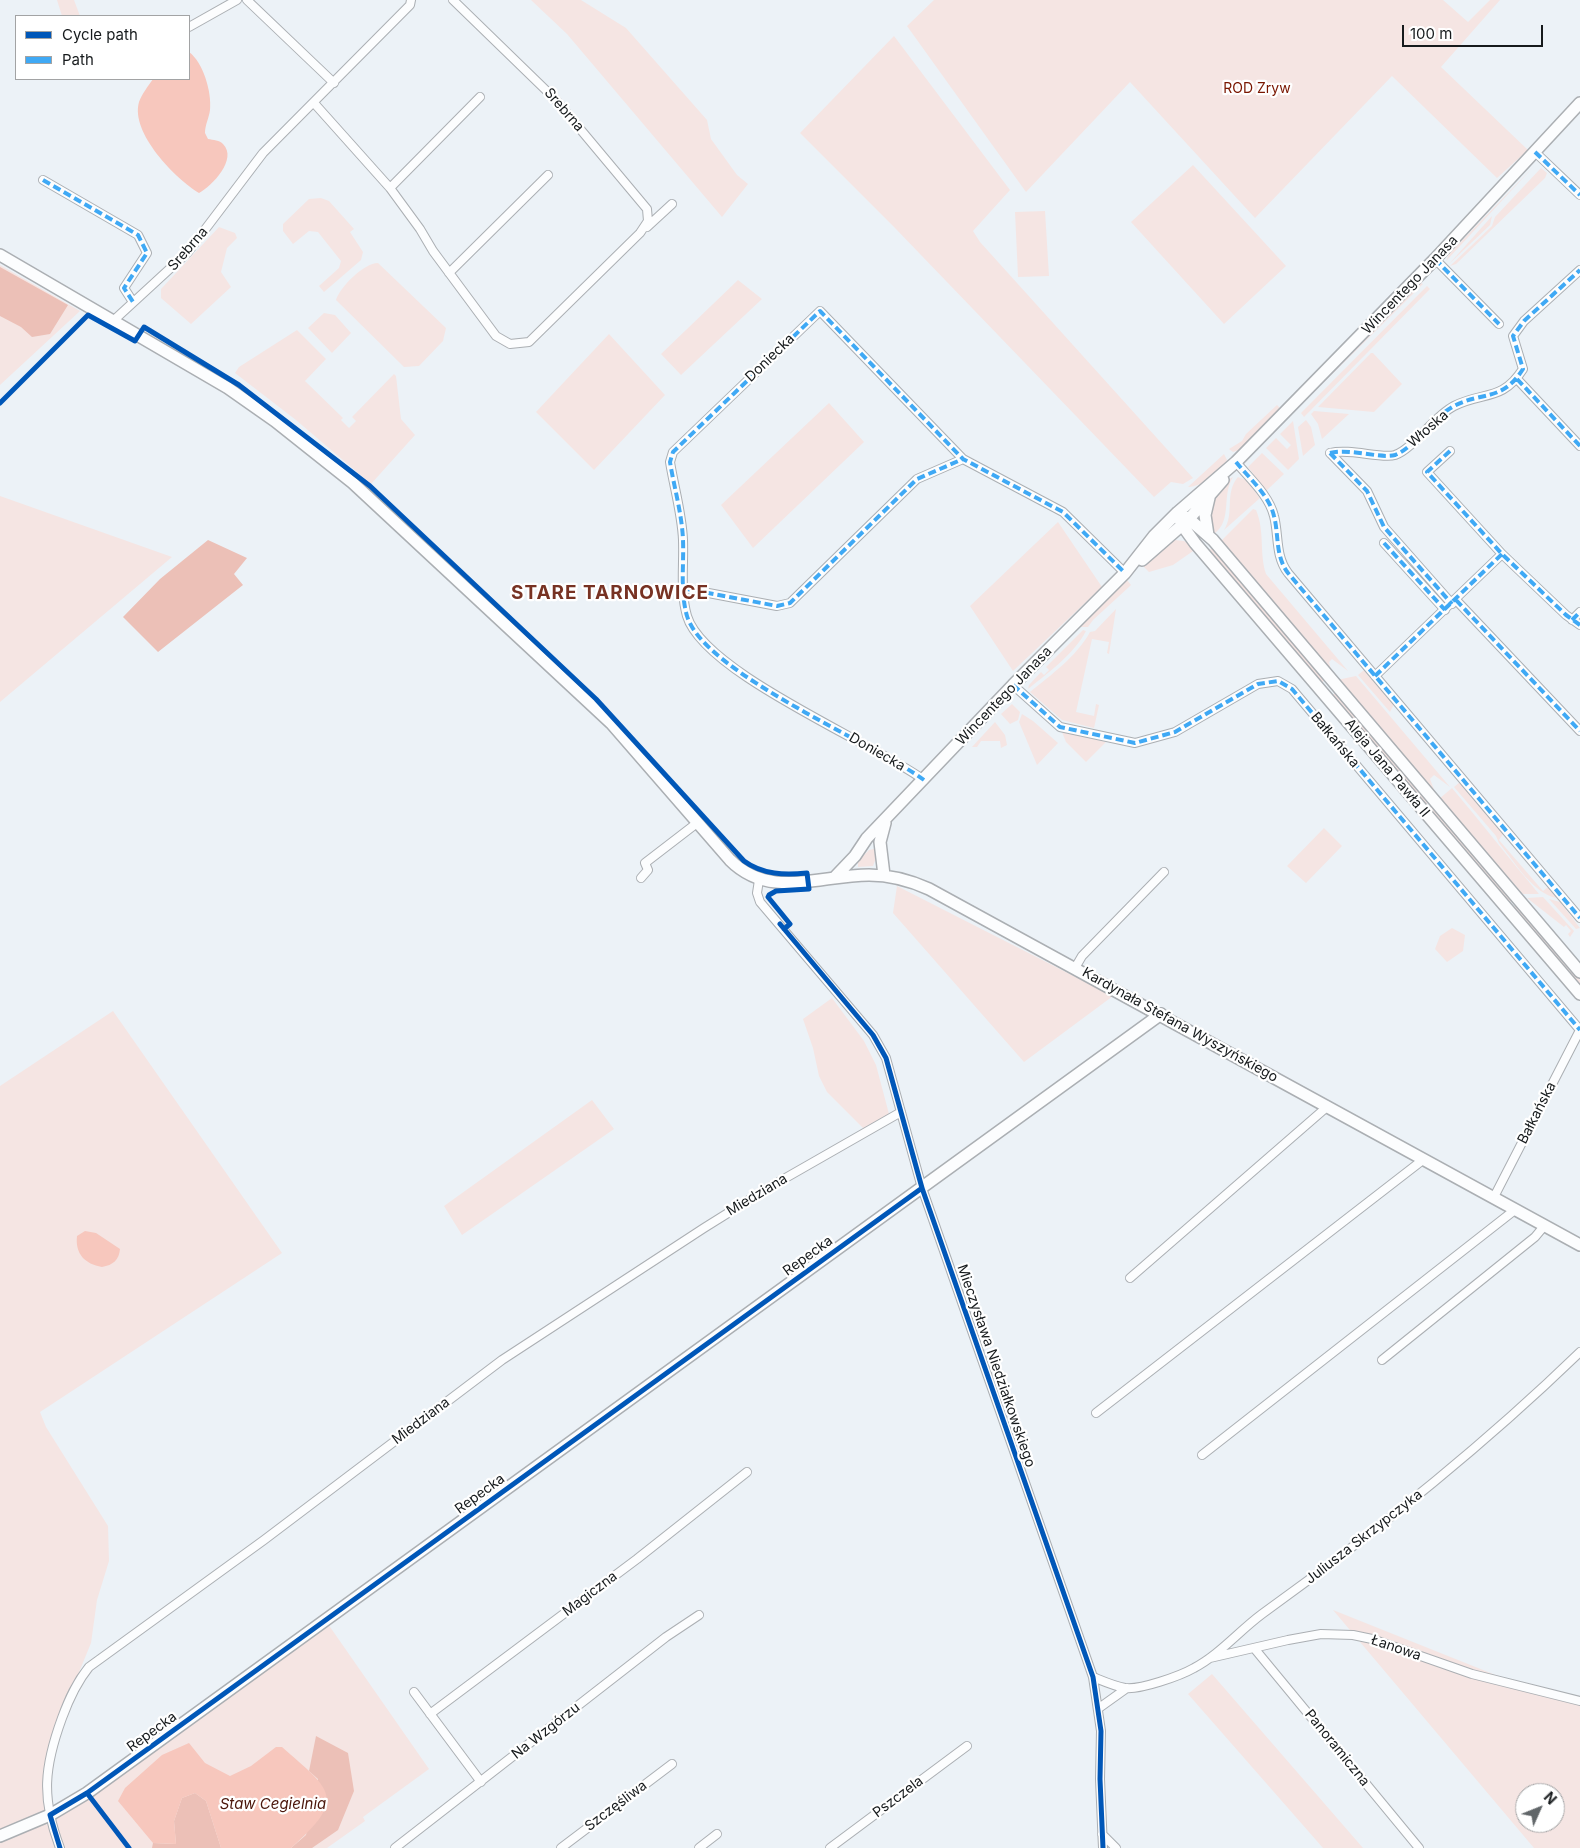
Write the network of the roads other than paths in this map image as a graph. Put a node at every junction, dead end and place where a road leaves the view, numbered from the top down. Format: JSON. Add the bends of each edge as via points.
{"nodes":[{"id":1,"x":237,"y":0,"type":"edge"},
{"id":2,"x":247,"y":0,"type":"edge"},
{"id":3,"x":453,"y":0,"type":"edge"},
{"id":4,"x":412,"y":2,"type":"edge"},
{"id":5,"x":190,"y":26,"type":"edge"},
{"id":6,"x":334,"y":83,"type":"junction"},
{"id":7,"x":480,"y":97,"type":"dead end"},
{"id":8,"x":314,"y":103,"type":"junction"},
{"id":9,"x":1580,"y":103,"type":"edge"},
{"id":10,"x":1535,"y":152,"type":"junction"},
{"id":11,"x":548,"y":175,"type":"dead end"},
{"id":12,"x":42,"y":180,"type":"dead end"},
{"id":13,"x":390,"y":188,"type":"junction"},
{"id":14,"x":1580,"y":195,"type":"edge"},
{"id":15,"x":672,"y":204,"type":"dead end"},
{"id":16,"x":640,"y":233,"type":"junction"},
{"id":17,"x":0,"y":255,"type":"edge"},
{"id":18,"x":1435,"y":259,"type":"junction"},
{"id":19,"x":1580,"y":270,"type":"edge"},
{"id":20,"x":449,"y":274,"type":"junction"},
{"id":21,"x":133,"y":302,"type":"junction"},
{"id":22,"x":113,"y":321,"type":"junction"},
{"id":23,"x":1499,"y":324,"type":"dead end"},
{"id":24,"x":1516,"y":379,"type":"junction"},
{"id":25,"x":1580,"y":446,"type":"edge"},
{"id":26,"x":1450,"y":451,"type":"dead end"},
{"id":27,"x":963,"y":459,"type":"junction"},
{"id":28,"x":1236,"y":462,"type":"junction"},
{"id":29,"x":1210,"y":496,"type":"junction"},
{"id":30,"x":1177,"y":512,"type":"junction"},
{"id":31,"x":1185,"y":522,"type":"junction"},
{"id":32,"x":1208,"y":535,"type":"junction"},
{"id":33,"x":1167,"y":538,"type":"junction"},
{"id":34,"x":1195,"y":542,"type":"junction"},
{"id":35,"x":1384,"y":543,"type":"dead end"},
{"id":36,"x":1502,"y":554,"type":"junction"},
{"id":37,"x":1125,"y":573,"type":"junction"},
{"id":38,"x":682,"y":588,"type":"junction"},
{"id":39,"x":1454,"y":602,"type":"junction"},
{"id":40,"x":1445,"y":610,"type":"junction"},
{"id":41,"x":1580,"y":612,"type":"edge"},
{"id":42,"x":1572,"y":620,"type":"junction"},
{"id":43,"x":1580,"y":625,"type":"edge"},
{"id":44,"x":1376,"y":676,"type":"junction"},
{"id":45,"x":1013,"y":685,"type":"junction"},
{"id":46,"x":1580,"y":731,"type":"edge"},
{"id":47,"x":924,"y":780,"type":"junction"},
{"id":48,"x":886,"y":821,"type":"junction"},
{"id":49,"x":697,"y":822,"type":"junction"},
{"id":50,"x":855,"y":856,"type":"junction"},
{"id":51,"x":1164,"y":872,"type":"dead end"},
{"id":52,"x":857,"y":875,"type":"junction"},
{"id":53,"x":884,"y":875,"type":"junction"},
{"id":54,"x":641,"y":878,"type":"dead end"},
{"id":55,"x":834,"y":878,"type":"junction"},
{"id":56,"x":759,"y":880,"type":"junction"},
{"id":57,"x":1580,"y":918,"type":"edge"},
{"id":58,"x":1075,"y":968,"type":"junction"},
{"id":59,"x":1580,"y":972,"type":"edge"},
{"id":60,"x":1580,"y":994,"type":"edge"},
{"id":61,"x":1161,"y":1014,"type":"junction"},
{"id":62,"x":1580,"y":1030,"type":"edge"},
{"id":63,"x":1328,"y":1106,"type":"junction"},
{"id":64,"x":901,"y":1112,"type":"junction"},
{"id":65,"x":1424,"y":1159,"type":"junction"},
{"id":66,"x":922,"y":1188,"type":"junction"},
{"id":67,"x":1494,"y":1197,"type":"junction"},
{"id":68,"x":1516,"y":1209,"type":"junction"},
{"id":69,"x":1544,"y":1225,"type":"junction"},
{"id":70,"x":1580,"y":1245,"type":"edge"},
{"id":71,"x":1130,"y":1278,"type":"dead end"},
{"id":72,"x":1580,"y":1352,"type":"edge"},
{"id":73,"x":1382,"y":1360,"type":"dead end"},
{"id":74,"x":1096,"y":1413,"type":"dead end"},
{"id":75,"x":1202,"y":1455,"type":"dead end"},
{"id":76,"x":747,"y":1472,"type":"dead end"},
{"id":77,"x":699,"y":1615,"type":"dead end"},
{"id":78,"x":1254,"y":1648,"type":"junction"},
{"id":79,"x":1208,"y":1659,"type":"junction"},
{"id":80,"x":1093,"y":1677,"type":"junction"},
{"id":81,"x":1127,"y":1688,"type":"junction"},
{"id":82,"x":414,"y":1692,"type":"dead end"},
{"id":83,"x":1580,"y":1701,"type":"edge"},
{"id":84,"x":1099,"y":1708,"type":"junction"},
{"id":85,"x":430,"y":1714,"type":"junction"},
{"id":86,"x":967,"y":1746,"type":"dead end"},
{"id":87,"x":672,"y":1764,"type":"dead end"},
{"id":88,"x":481,"y":1782,"type":"junction"},
{"id":89,"x":50,"y":1815,"type":"junction"},
{"id":90,"x":717,"y":1834,"type":"dead end"},
{"id":91,"x":1102,"y":1834,"type":"junction"},
{"id":92,"x":0,"y":1836,"type":"edge"},
{"id":93,"x":60,"y":1848,"type":"edge"},
{"id":94,"x":395,"y":1848,"type":"edge"},
{"id":95,"x":561,"y":1848,"type":"edge"},
{"id":96,"x":699,"y":1848,"type":"edge"},
{"id":97,"x":830,"y":1848,"type":"edge"},
{"id":98,"x":1103,"y":1848,"type":"edge"},
{"id":99,"x":1116,"y":1848,"type":"edge"},
{"id":100,"x":1419,"y":1848,"type":"edge"}],
"edges":[{"from":1,"to":5,"type":"street"},
{"from":2,"to":6,"type":"street"},
{"from":3,"to":16,"type":"street","name":"Srebrna","via":[[542,85],[643,202],[649,216]]},
{"from":4,"to":6,"type":"street","name":"Srebrna"},
{"from":6,"to":8,"type":"street","name":"Srebrna"},
{"from":7,"to":13,"type":"street"},
{"from":8,"to":13,"type":"street","name":"Srebrna"},
{"from":8,"to":21,"type":"street","name":"Srebrna","via":[[247,172],[188,252]]},
{"from":9,"to":10,"type":"street","name":"Wincentego Janasa"},
{"from":10,"to":14,"type":"street"},
{"from":10,"to":18,"type":"street","name":"Wincentego Janasa"},
{"from":11,"to":20,"type":"street"},
{"from":12,"to":21,"type":"street","via":[[138,235],[148,254],[124,288]]},
{"from":13,"to":20,"type":"street","name":"Srebrna"},
{"from":15,"to":16,"type":"street","name":"Srebrna"},
{"from":16,"to":20,"type":"street","name":"Srebrna","via":[[529,342],[522,344],[510,344],[496,336]]},
{"from":17,"to":22,"type":"street"},
{"from":18,"to":23,"type":"street"},
{"from":18,"to":28,"type":"street","name":"Wincentego Janasa"},
{"from":19,"to":24,"type":"street","via":[[1524,321],[1513,336],[1523,369]]},
{"from":21,"to":22,"type":"street","name":"Srebrna"},
{"from":22,"to":49,"type":"street","via":[[228,388],[353,483],[610,723]]},
{"from":24,"to":25,"type":"street"},
{"from":24,"to":39,"type":"street","name":"Włoska","via":[[1502,392],[1455,406],[1392,456],[1342,450],[1330,453],[1367,491],[1384,527]]},
{"from":26,"to":36,"type":"street","via":[[1427,472]]},
{"from":27,"to":37,"type":"street","name":"Doniecka","via":[[1062,512]]},
{"from":27,"to":38,"type":"street","via":[[917,479],[790,603],[777,606]]},
{"from":27,"to":38,"type":"street","name":"Doniecka","via":[[820,311],[673,452],[670,462],[683,538]]},
{"from":28,"to":29,"type":"street","name":"Wincentego Janasa"},
{"from":28,"to":30,"type":"street","name":"Wincentego Janasa"},
{"from":28,"to":44,"type":"street","via":[[1270,505],[1284,568]]},
{"from":29,"to":31,"type":"street","name":"Wincentego Janasa"},
{"from":29,"to":32,"type":"street","via":[[1205,514]]},
{"from":30,"to":31,"type":"street","name":"Aleja Jana Pawła II"},
{"from":30,"to":37,"type":"street","name":"Wincentego Janasa"},
{"from":31,"to":32,"type":"street","name":"Aleja Jana Pawła II"},
{"from":31,"to":33,"type":"street","name":"Wincentego Janasa"},
{"from":31,"to":34,"type":"street","name":"Aleja Jana Pawła II"},
{"from":32,"to":59,"type":"street","name":"Aleja Jana Pawła II"},
{"from":33,"to":34,"type":"street","via":[[1182,536]]},
{"from":33,"to":37,"type":"street","name":"Wincentego Janasa"},
{"from":34,"to":60,"type":"street","name":"Aleja Jana Pawła II"},
{"from":35,"to":40,"type":"street"},
{"from":36,"to":39,"type":"street"},
{"from":36,"to":42,"type":"street"},
{"from":37,"to":45,"type":"street","name":"Wincentego Janasa"},
{"from":38,"to":47,"type":"street","name":"Doniecka","via":[[687,616],[694,632],[743,675]]},
{"from":39,"to":40,"type":"street"},
{"from":39,"to":46,"type":"street","name":"Włoska"},
{"from":40,"to":44,"type":"street"},
{"from":41,"to":42,"type":"street"},
{"from":42,"to":43,"type":"street"},
{"from":44,"to":57,"type":"street"},
{"from":45,"to":47,"type":"street","name":"Wincentego Janasa"},
{"from":45,"to":62,"type":"street","name":"Bałkańska","via":[[1060,727],[1135,743],[1175,732],[1258,684],[1278,681],[1292,689]]},
{"from":47,"to":48,"type":"street","name":"Wincentego Janasa"},
{"from":48,"to":50,"type":"street","name":"Wincentego Janasa","via":[[867,838]]},
{"from":48,"to":53,"type":"street","name":"Wincentego Janasa","via":[[880,842]]},
{"from":49,"to":54,"type":"street","via":[[646,863],[648,870]]},
{"from":49,"to":56,"type":"street","via":[[736,866]]},
{"from":50,"to":52,"type":"street"},
{"from":50,"to":55,"type":"street","name":"Wincentego Janasa"},
{"from":51,"to":58,"type":"street","via":[[1082,956]]},
{"from":52,"to":53,"type":"street","name":"Kardynała Stefana Wyszyńskiego"},
{"from":52,"to":55,"type":"street","name":"Kardynała Stefana Wyszyńskiego"},
{"from":53,"to":58,"type":"street","name":"Kardynała Stefana Wyszyńskiego","via":[[929,888]]},
{"from":55,"to":56,"type":"street","name":"Kardynała Stefana Wyszyńskiego","via":[[781,883]]},
{"from":56,"to":64,"type":"street","name":"Mieczysława Niedziałkowskiego","via":[[757,893],[760,902],[873,1035],[886,1058]]},
{"from":58,"to":61,"type":"street","name":"Kardynała Stefana Wyszyńskiego"},
{"from":61,"to":63,"type":"street","name":"Kardynała Stefana Wyszyńskiego"},
{"from":61,"to":66,"type":"street","name":"Repecka"},
{"from":62,"to":67,"type":"street","name":"Bałkańska"},
{"from":63,"to":65,"type":"street","name":"Kardynała Stefana Wyszyńskiego"},
{"from":63,"to":71,"type":"street"},
{"from":64,"to":66,"type":"street","name":"Mieczysława Niedziałkowskiego"},
{"from":64,"to":89,"type":"street","name":"Miedziana","via":[[712,1222],[502,1360],[89,1667],[72,1690],[50,1752],[47,1798]]},
{"from":65,"to":67,"type":"street","name":"Kardynała Stefana Wyszyńskiego"},
{"from":65,"to":74,"type":"street"},
{"from":66,"to":80,"type":"street","name":"Mieczysława Niedziałkowskiego"},
{"from":66,"to":89,"type":"street","name":"Repecka","via":[[94,1788]]},
{"from":67,"to":68,"type":"street","name":"Kardynała Stefana Wyszyńskiego"},
{"from":68,"to":69,"type":"street","name":"Kardynała Stefana Wyszyńskiego"},
{"from":68,"to":75,"type":"street"},
{"from":69,"to":70,"type":"street","name":"Kardynała Stefana Wyszyńskiego"},
{"from":69,"to":73,"type":"street","via":[[1535,1237]]},
{"from":72,"to":79,"type":"street","name":"Juliusza Skrzypczyka","via":[[1420,1494],[1330,1566],[1259,1616]]},
{"from":76,"to":85,"type":"street","name":"Magiczna","via":[[638,1559]]},
{"from":77,"to":88,"type":"street","name":"Na Wzgórzu","via":[[666,1637]]},
{"from":78,"to":79,"type":"street","name":"Łanowa"},
{"from":78,"to":83,"type":"street","name":"Łanowa","via":[[1321,1634],[1372,1638],[1472,1674]]},
{"from":78,"to":100,"type":"street","name":"Panoramiczna"},
{"from":79,"to":81,"type":"street","name":"Juliusza Skrzypczyka","via":[[1193,1669],[1143,1686]]},
{"from":80,"to":81,"type":"street","name":"Juliusza Skrzypczyka"},
{"from":80,"to":84,"type":"street","name":"Mieczysława Niedziałkowskiego"},
{"from":81,"to":84,"type":"street","name":"Juliusza Skrzypczyka"},
{"from":82,"to":85,"type":"street"},
{"from":84,"to":91,"type":"street","name":"Mieczysława Niedziałkowskiego"},
{"from":85,"to":88,"type":"street"},
{"from":86,"to":97,"type":"street","name":"Pszczela"},
{"from":87,"to":95,"type":"street","name":"Szczęśliwa"},
{"from":88,"to":94,"type":"street","name":"Na Wzgórzu"},
{"from":89,"to":92,"type":"street","name":"Repecka"},
{"from":89,"to":93,"type":"street","name":"Miedziana"},
{"from":90,"to":96,"type":"street"},
{"from":91,"to":98,"type":"street","name":"Mieczysława Niedziałkowskiego"},
{"from":91,"to":99,"type":"street"}]}
